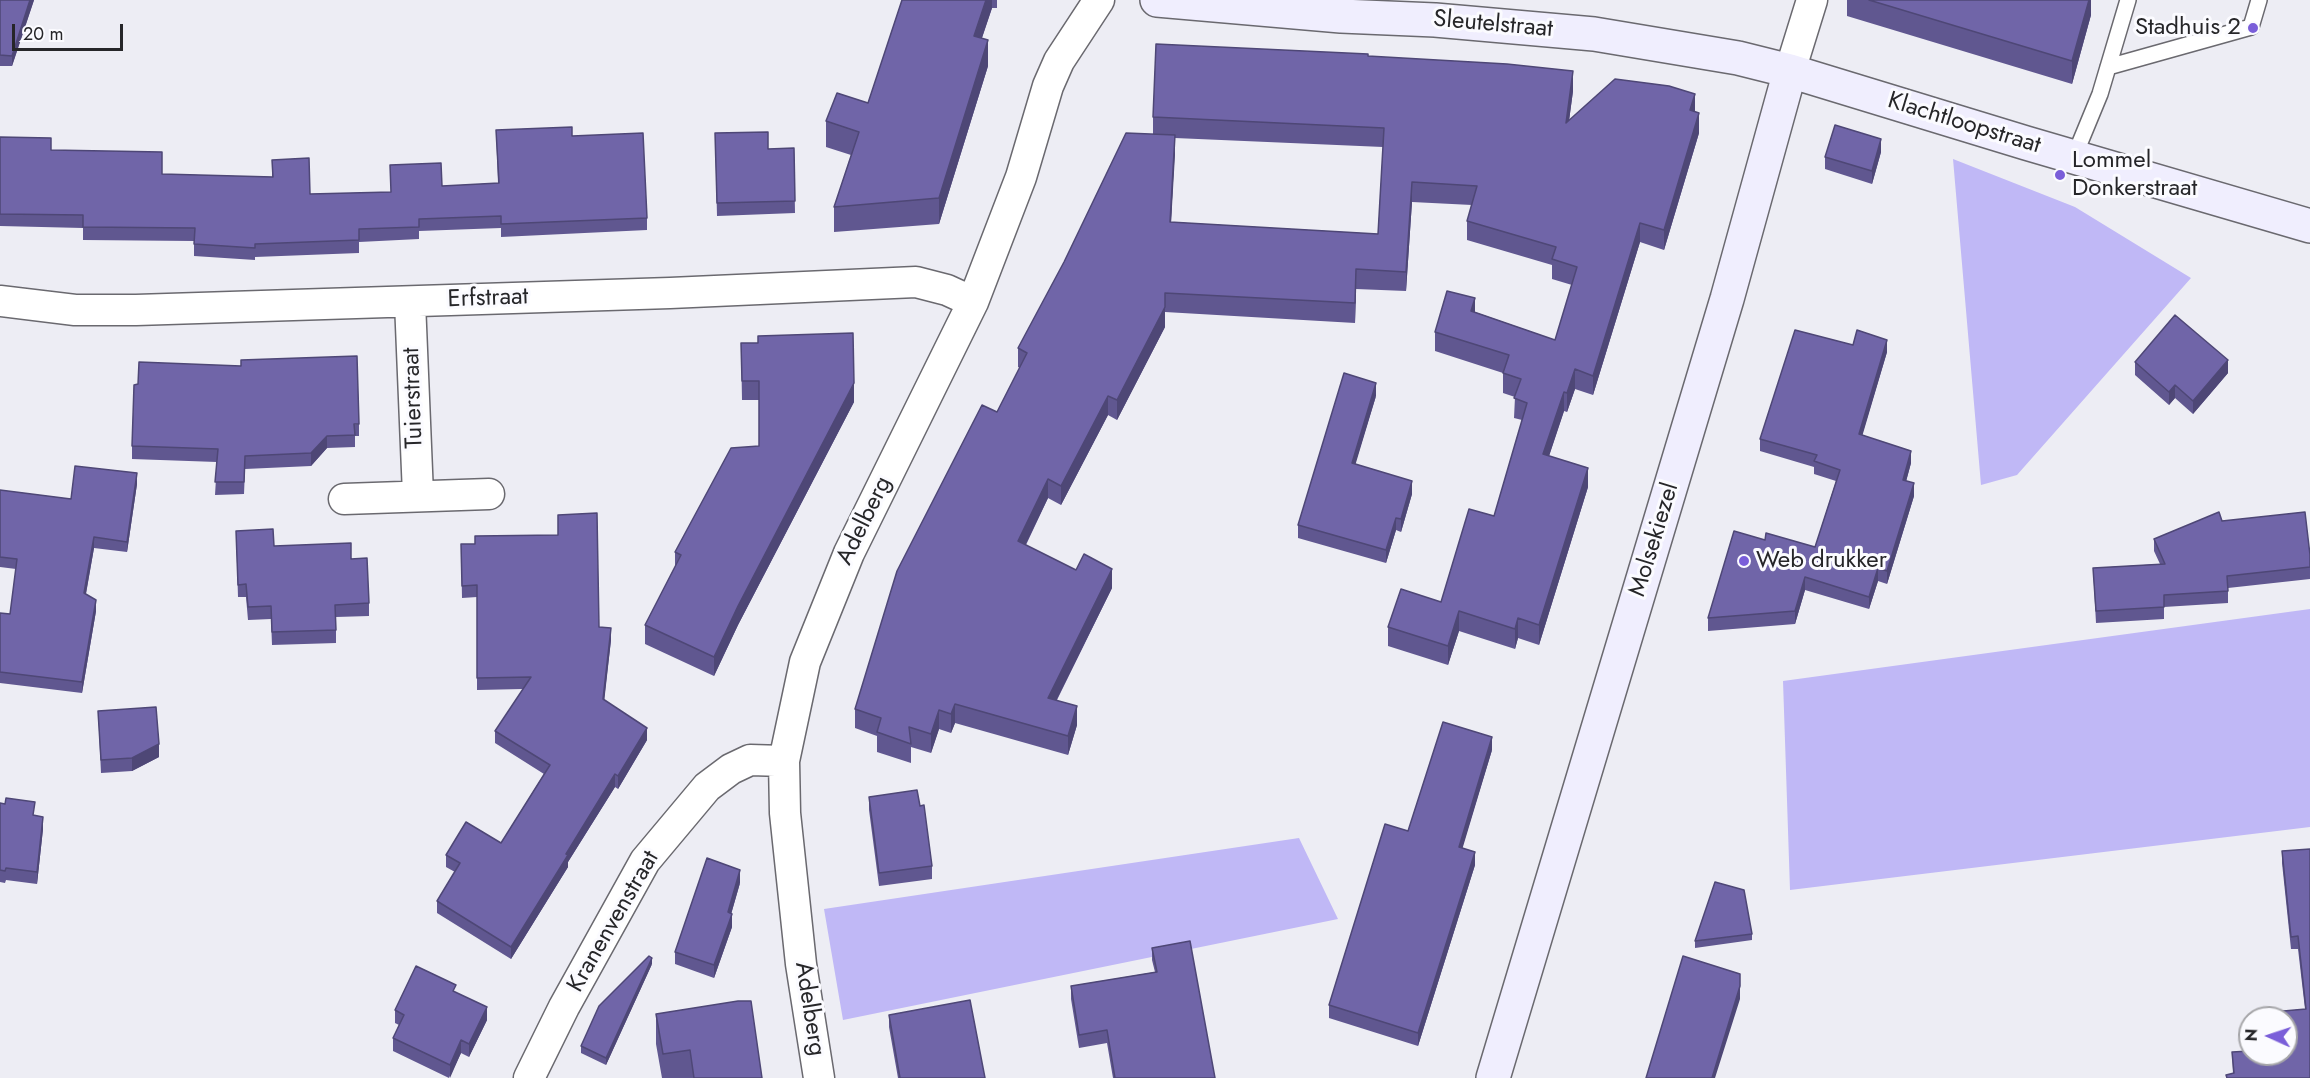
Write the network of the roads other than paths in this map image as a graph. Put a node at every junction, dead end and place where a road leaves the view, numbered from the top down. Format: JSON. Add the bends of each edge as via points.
{"nodes":[{"id":1,"x":1099,"y":0,"type":"edge"},
{"id":2,"x":1157,"y":0,"type":"edge"},
{"id":3,"x":1812,"y":0,"type":"edge"},
{"id":4,"x":2128,"y":0,"type":"edge"},
{"id":5,"x":2259,"y":0,"type":"edge"},
{"id":6,"x":2108,"y":67,"type":"junction"},
{"id":7,"x":1790,"y":71,"type":"junction"},
{"id":8,"x":2074,"y":157,"type":"junction"},
{"id":9,"x":2310,"y":226,"type":"edge"},
{"id":10,"x":0,"y":301,"type":"edge"},
{"id":11,"x":410,"y":302,"type":"junction"},
{"id":12,"x":973,"y":302,"type":"junction"},
{"id":13,"x":489,"y":494,"type":"dead end"},
{"id":14,"x":418,"y":495,"type":"junction"},
{"id":15,"x":344,"y":499,"type":"dead end"},
{"id":16,"x":784,"y":761,"type":"junction"},
{"id":17,"x":530,"y":1078,"type":"edge"},
{"id":18,"x":819,"y":1078,"type":"edge"},
{"id":19,"x":1492,"y":1078,"type":"edge"}],
"edges":[{"from":1,"to":12,"type":"street","name":"Adelberg","via":[[1059,61],[1048,86],[1021,177]]},
{"from":2,"to":7,"type":"main road","name":"Sleutelstraat","via":[[1594,34],[1738,58]]},
{"from":3,"to":7,"type":"street","name":"Molsekiezel"},
{"from":4,"to":6,"type":"lane"},
{"from":5,"to":6,"type":"lane","via":[[2250,27]]},
{"from":6,"to":8,"type":"lane"},
{"from":7,"to":8,"type":"main road","name":"Klachtloopstraat"},
{"from":7,"to":19,"type":"main road","name":"Molsekiezel","via":[[1727,299]]},
{"from":8,"to":9,"type":"main road","name":"Klachtloopstraat"},
{"from":10,"to":11,"type":"street","name":"Erfstraat","via":[[75,310]]},
{"from":11,"to":12,"type":"street","name":"Erfstraat","via":[[916,282]]},
{"from":11,"to":14,"type":"street","name":"Tuierstraat"},
{"from":12,"to":16,"type":"street","name":"Adelberg","via":[[849,553],[805,662]]},
{"from":13,"to":14,"type":"street"},
{"from":14,"to":15,"type":"street"},
{"from":16,"to":17,"type":"street","name":"Kranenvenstraat","via":[[750,760],[730,769],[707,787],[645,861],[564,1007]]},
{"from":16,"to":18,"type":"street","name":"Adelberg","via":[[785,813],[801,964]]}]}
